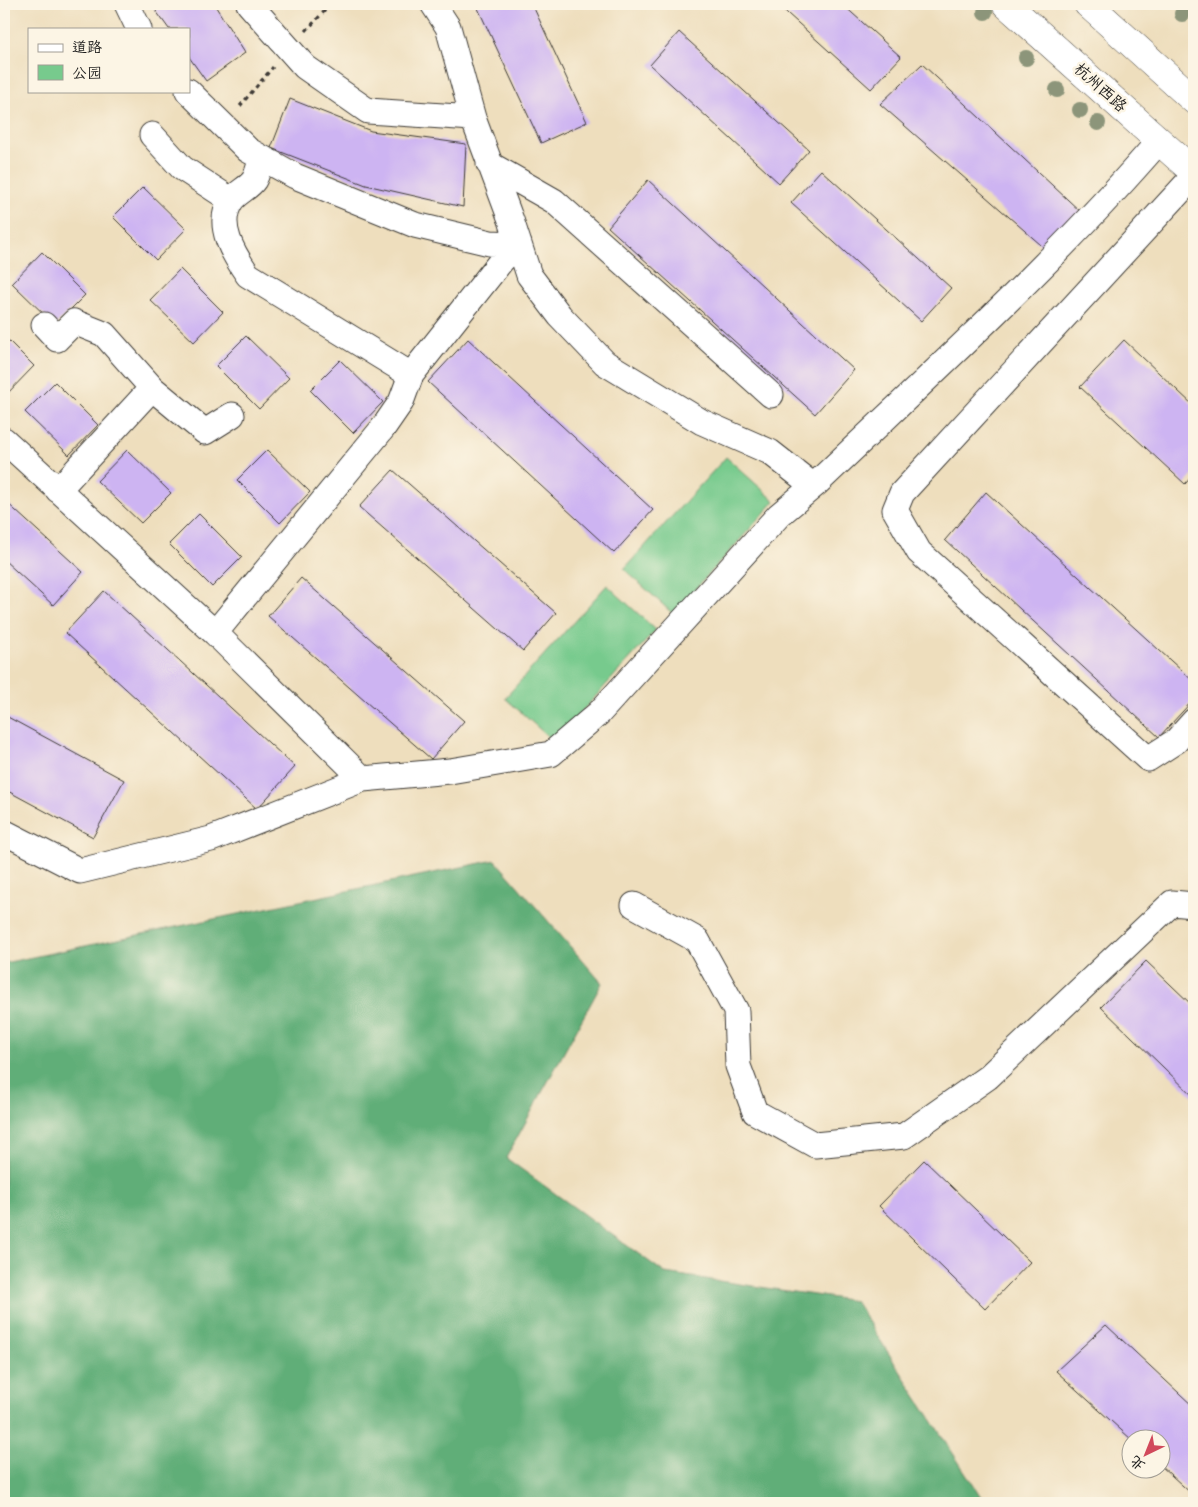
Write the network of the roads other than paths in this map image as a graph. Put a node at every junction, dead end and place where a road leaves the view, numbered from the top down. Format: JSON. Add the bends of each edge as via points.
{"nodes":[{"id":1,"x":127,"y":4,"type":"edge"},
{"id":2,"x":249,"y":4,"type":"edge"},
{"id":3,"x":434,"y":4,"type":"edge"},
{"id":4,"x":1006,"y":4,"type":"edge"},
{"id":5,"x":1088,"y":4,"type":"edge"},
{"id":6,"x":139,"y":28,"type":"edge"},
{"id":7,"x":189,"y":92,"type":"edge"},
{"id":8,"x":1194,"y":100,"type":"edge"},
{"id":9,"x":473,"y":118,"type":"junction"},
{"id":10,"x":152,"y":135,"type":"dead end"},
{"id":11,"x":1159,"y":141,"type":"junction"},
{"id":12,"x":262,"y":158,"type":"junction"},
{"id":13,"x":489,"y":164,"type":"junction"},
{"id":14,"x":1194,"y":174,"type":"edge"},
{"id":15,"x":232,"y":200,"type":"junction"},
{"id":16,"x":519,"y":244,"type":"junction"},
{"id":17,"x":44,"y":324,"type":"dead end"},
{"id":18,"x":411,"y":375,"type":"junction"},
{"id":19,"x":152,"y":388,"type":"junction"},
{"id":20,"x":771,"y":395,"type":"dead end"},
{"id":21,"x":232,"y":415,"type":"dead end"},
{"id":22,"x":4,"y":440,"type":"edge"},
{"id":23,"x":816,"y":484,"type":"junction"},
{"id":24,"x":58,"y":490,"type":"junction"},
{"id":25,"x":215,"y":633,"type":"junction"},
{"id":26,"x":1194,"y":722,"type":"edge"},
{"id":27,"x":363,"y":779,"type":"junction"},
{"id":28,"x":4,"y":832,"type":"edge"},
{"id":29,"x":634,"y":904,"type":"dead end"},
{"id":30,"x":1194,"y":906,"type":"edge"}],
"edges":[{"from":1,"to":6,"type":"street"},
{"from":2,"to":9,"type":"street","via":[[305,67],[368,110]]},
{"from":3,"to":9,"type":"street","via":[[448,27]]},
{"from":4,"to":11,"type":"main road","name":"杭州西路"},
{"from":5,"to":8,"type":"main road"},
{"from":7,"to":12,"type":"street","via":[[248,150]]},
{"from":9,"to":13,"type":"street"},
{"from":10,"to":15,"type":"street","via":[[182,168]]},
{"from":11,"to":14,"type":"main road","name":"杭州西路"},
{"from":11,"to":23,"type":"street","via":[[1025,285]]},
{"from":12,"to":15,"type":"street","via":[[254,180]]},
{"from":12,"to":16,"type":"street","via":[[295,176],[415,224],[490,243]]},
{"from":13,"to":16,"type":"street"},
{"from":13,"to":20,"type":"street","via":[[554,201]]},
{"from":14,"to":26,"type":"street","via":[[902,493],[895,510],[919,552],[1148,759],[1176,741]]},
{"from":15,"to":18,"type":"street","via":[[224,227],[235,256],[248,276]]},
{"from":16,"to":18,"type":"street","via":[[502,260]]},
{"from":16,"to":23,"type":"street","via":[[529,275],[560,316],[605,363],[702,422],[770,452],[807,481]]},
{"from":17,"to":19,"type":"street","via":[[57,339],[74,322],[104,334]]},
{"from":18,"to":25,"type":"street","via":[[401,402],[383,428]]},
{"from":19,"to":21,"type":"street","via":[[205,432]]},
{"from":19,"to":24,"type":"street"},
{"from":22,"to":24,"type":"street"},
{"from":23,"to":27,"type":"street","via":[[779,515],[599,713],[550,754],[450,771]]},
{"from":24,"to":25,"type":"street"},
{"from":25,"to":27,"type":"street"},
{"from":27,"to":28,"type":"street","via":[[211,839],[80,871]]},
{"from":29,"to":30,"type":"street","via":[[698,940],[736,1011],[738,1066],[755,1112],[814,1145],[904,1136],[988,1077],[1172,902]]}]}
